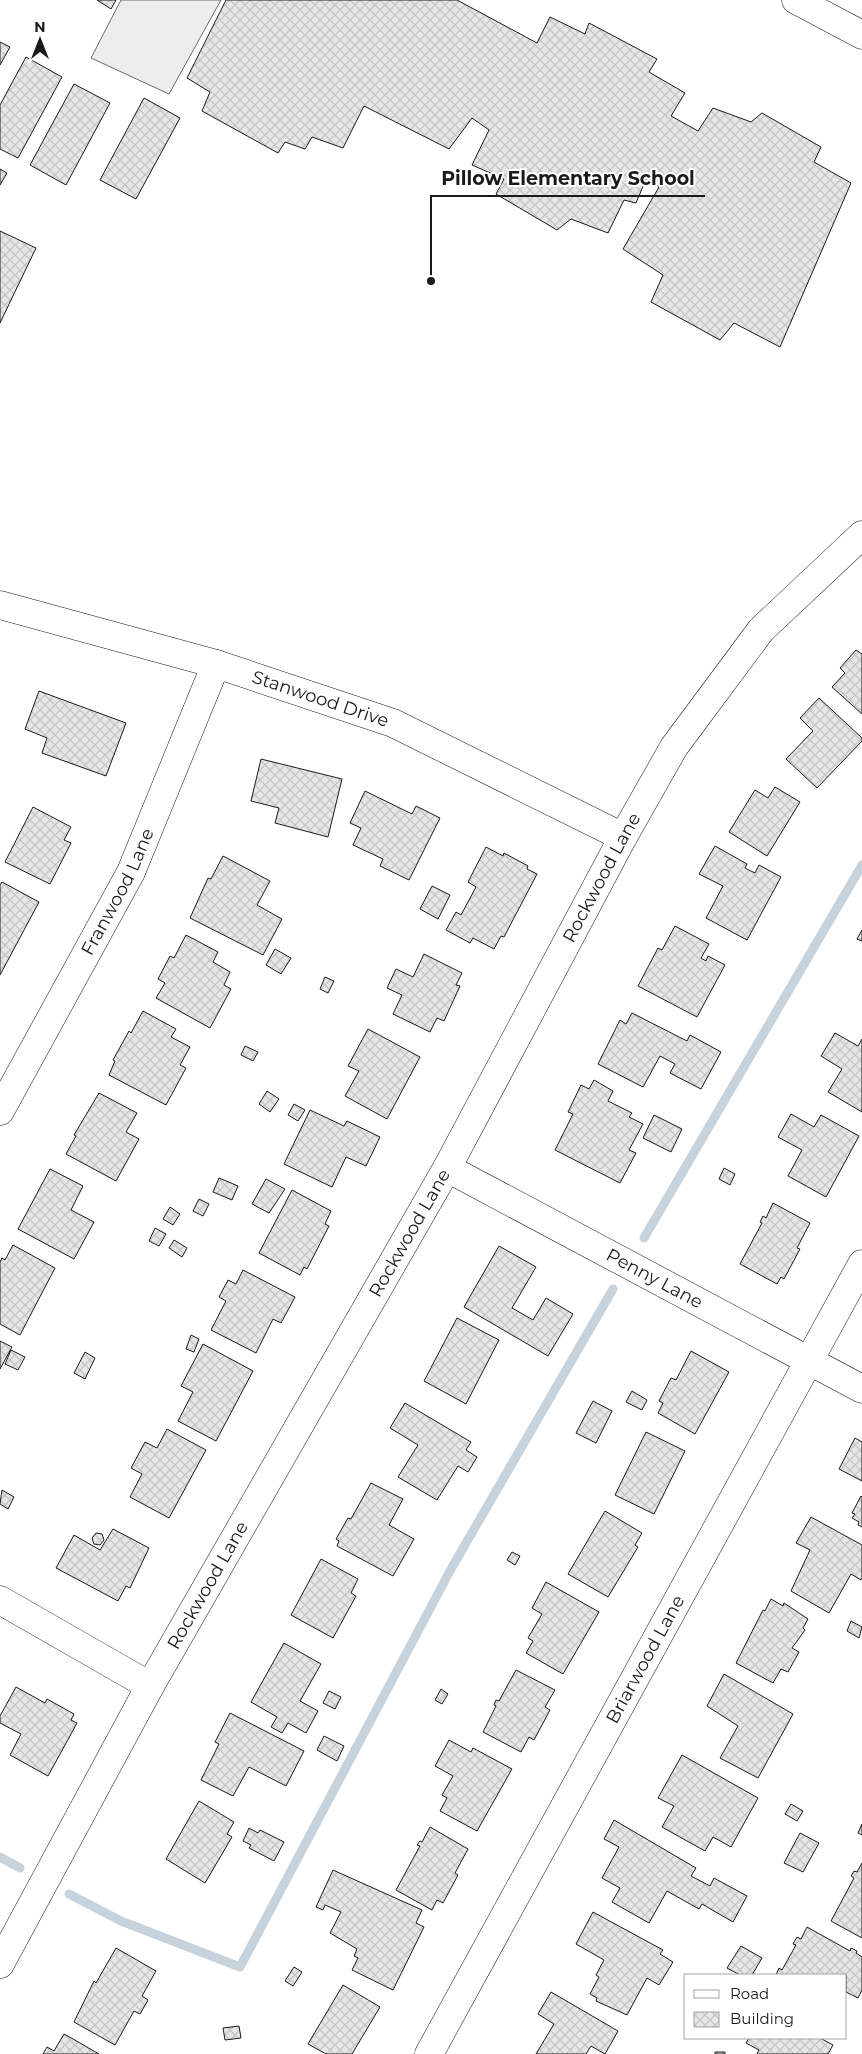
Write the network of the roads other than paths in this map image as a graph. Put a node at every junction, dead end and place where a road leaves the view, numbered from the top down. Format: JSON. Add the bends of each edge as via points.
{"nodes":[{"id":1,"x":796,"y":0,"type":"edge"},
{"id":2,"x":862,"y":35,"type":"edge"},
{"id":3,"x":862,"y":535,"type":"edge"},
{"id":4,"x":0,"y":605,"type":"edge"},
{"id":5,"x":216,"y":664,"type":"junction"},
{"id":6,"x":623,"y":837,"type":"junction"},
{"id":7,"x":0,"y":1111,"type":"edge"},
{"id":8,"x":447,"y":1168,"type":"junction"},
{"id":9,"x":862,"y":1264,"type":"edge"},
{"id":10,"x":810,"y":1360,"type":"junction"},
{"id":11,"x":862,"y":1389,"type":"edge"},
{"id":12,"x":0,"y":1600,"type":"edge"},
{"id":13,"x":150,"y":1686,"type":"junction"},
{"id":14,"x":0,"y":1964,"type":"edge"},
{"id":15,"x":429,"y":2054,"type":"edge"}],
"edges":[{"from":1,"to":2,"type":"street"},
{"from":3,"to":6,"type":"street","name":"Rockwood Lane","via":[[761,630],[674,747]]},
{"from":4,"to":5,"type":"street","name":"Stanwood Drive"},
{"from":5,"to":6,"type":"street","name":"Stanwood Drive","via":[[393,723]]},
{"from":5,"to":7,"type":"street","name":"Franwood Lane","via":[[131,872]]},
{"from":6,"to":8,"type":"street","name":"Rockwood Lane"},
{"from":8,"to":10,"type":"street","name":"Penny Lane"},
{"from":8,"to":13,"type":"street","name":"Rockwood Lane"},
{"from":9,"to":10,"type":"street","name":"Briarwood Lane"},
{"from":10,"to":11,"type":"street","name":"Penny Lane"},
{"from":10,"to":15,"type":"street","name":"Briarwood Lane"},
{"from":12,"to":13,"type":"street"},
{"from":13,"to":14,"type":"street","name":"Rockwood Lane"}]}
